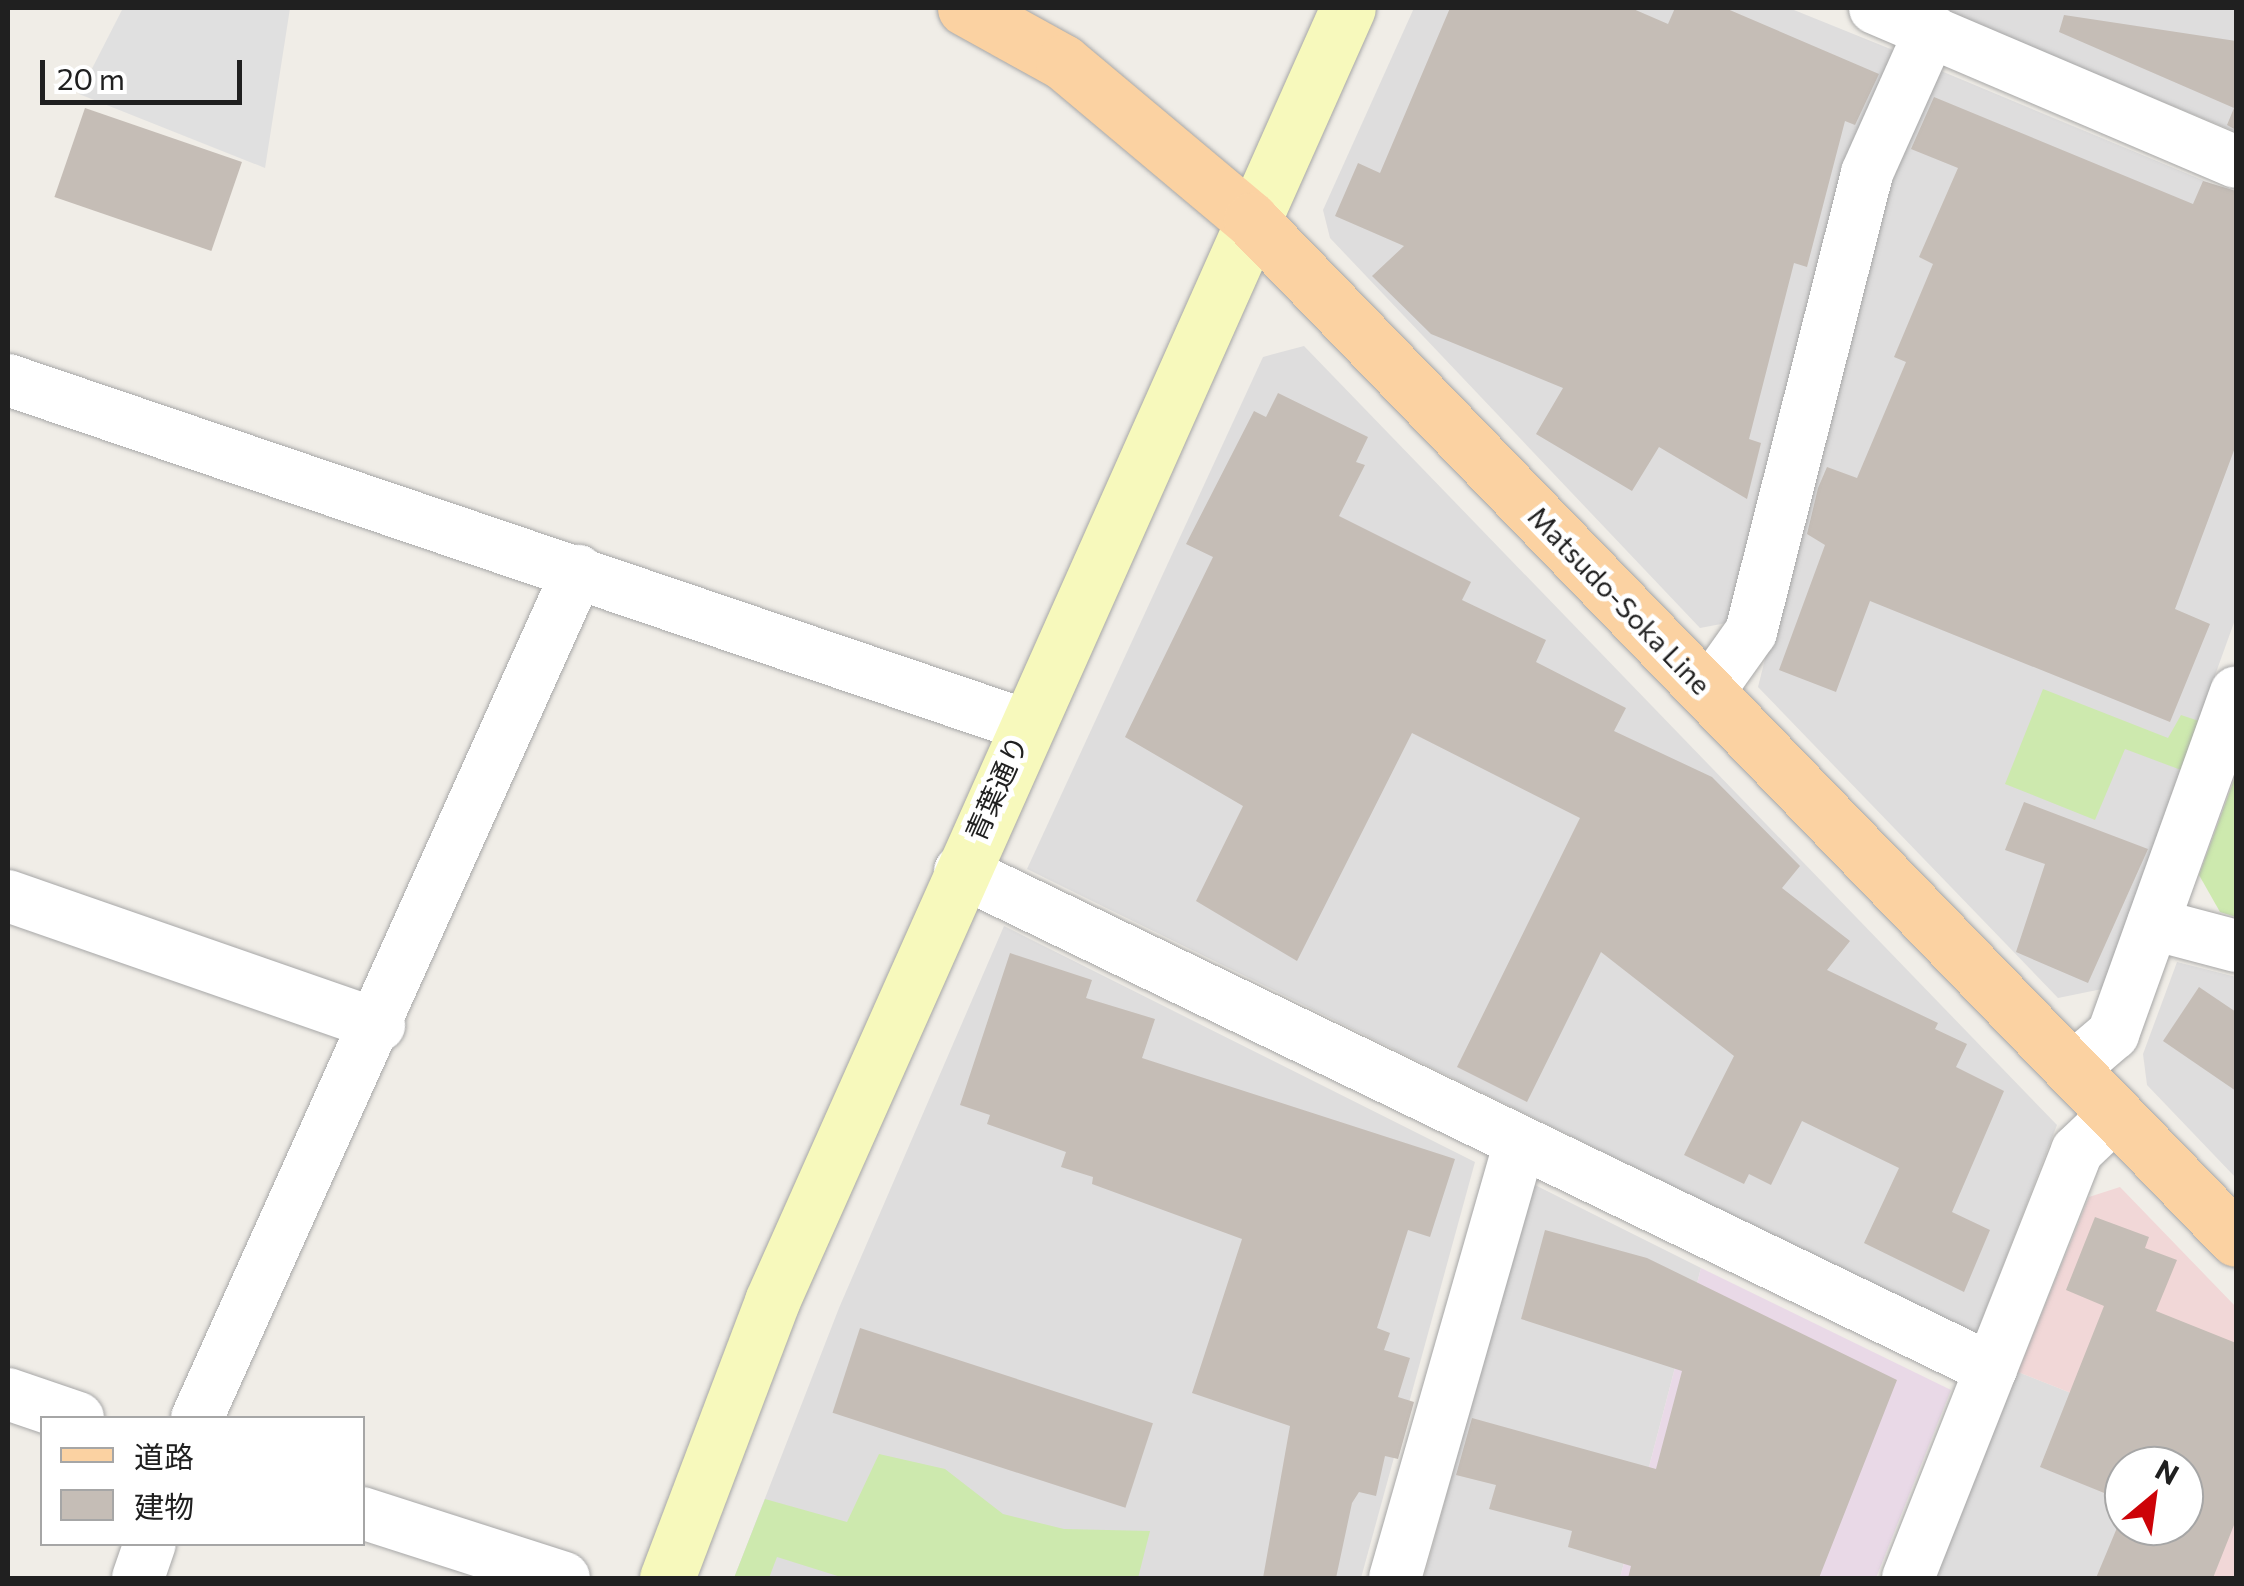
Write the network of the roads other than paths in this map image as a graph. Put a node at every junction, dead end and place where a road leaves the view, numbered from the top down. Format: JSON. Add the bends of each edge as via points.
{"nodes":[{"id":1,"x":965,"y":8,"type":"edge"},
{"id":2,"x":1348,"y":8,"type":"edge"},
{"id":3,"x":1874,"y":8,"type":"edge"},
{"id":4,"x":1931,"y":30,"type":"junction"},
{"id":5,"x":2236,"y":162,"type":"edge"},
{"id":6,"x":1251,"y":220,"type":"junction"},
{"id":7,"x":8,"y":380,"type":"edge"},
{"id":8,"x":578,"y":571,"type":"junction"},
{"id":9,"x":1709,"y":691,"type":"junction"},
{"id":10,"x":2236,"y":692,"type":"edge"},
{"id":11,"x":1024,"y":725,"type":"junction"},
{"id":12,"x":960,"y":871,"type":"junction"},
{"id":13,"x":8,"y":896,"type":"edge"},
{"id":14,"x":2152,"y":924,"type":"junction"},
{"id":15,"x":2236,"y":946,"type":"edge"},
{"id":16,"x":379,"y":1025,"type":"junction"},
{"id":17,"x":2072,"y":1069,"type":"junction"},
{"id":18,"x":2116,"y":1114,"type":"junction"},
{"id":19,"x":1519,"y":1146,"type":"junction"},
{"id":20,"x":2236,"y":1239,"type":"edge"},
{"id":21,"x":1991,"y":1369,"type":"junction"},
{"id":22,"x":8,"y":1394,"type":"edge"},
{"id":23,"x":72,"y":1416,"type":"edge"},
{"id":24,"x":198,"y":1416,"type":"edge"},
{"id":25,"x":365,"y":1514,"type":"edge"},
{"id":26,"x":149,"y":1546,"type":"edge"},
{"id":27,"x":138,"y":1578,"type":"edge"},
{"id":28,"x":564,"y":1578,"type":"edge"},
{"id":29,"x":667,"y":1578,"type":"edge"},
{"id":30,"x":1395,"y":1578,"type":"edge"},
{"id":31,"x":1908,"y":1578,"type":"edge"}],
"edges":[{"from":1,"to":6,"type":"main road","name":"Matsudo-Soka Line","via":[[1063,62]]},
{"from":2,"to":6,"type":"street","name":"青葉通り"},
{"from":3,"to":4,"type":"street"},
{"from":4,"to":5,"type":"street"},
{"from":4,"to":9,"type":"street","via":[[1868,174],[1751,632]]},
{"from":6,"to":9,"type":"main road","name":"Matsudo-Soka Line"},
{"from":6,"to":11,"type":"street","name":"青葉通り"},
{"from":7,"to":8,"type":"street"},
{"from":8,"to":11,"type":"street"},
{"from":8,"to":16,"type":"street"},
{"from":9,"to":17,"type":"main road","name":"Matsudo-Soka Line"},
{"from":10,"to":14,"type":"street"},
{"from":11,"to":12,"type":"street","name":"青葉通り"},
{"from":12,"to":19,"type":"street"},
{"from":12,"to":29,"type":"street","name":"青葉通り","via":[[772,1301]]},
{"from":13,"to":16,"type":"street"},
{"from":14,"to":15,"type":"street"},
{"from":14,"to":17,"type":"street","via":[[2113,1034]]},
{"from":16,"to":24,"type":"street"},
{"from":17,"to":18,"type":"main road","name":"Matsudo-Soka Line"},
{"from":18,"to":20,"type":"main road","name":"Matsudo-Soka Line"},
{"from":18,"to":21,"type":"street","via":[[2077,1151]]},
{"from":19,"to":21,"type":"street"},
{"from":19,"to":30,"type":"street"},
{"from":21,"to":31,"type":"street"},
{"from":22,"to":23,"type":"street"},
{"from":25,"to":28,"type":"street"},
{"from":26,"to":27,"type":"street"}]}
